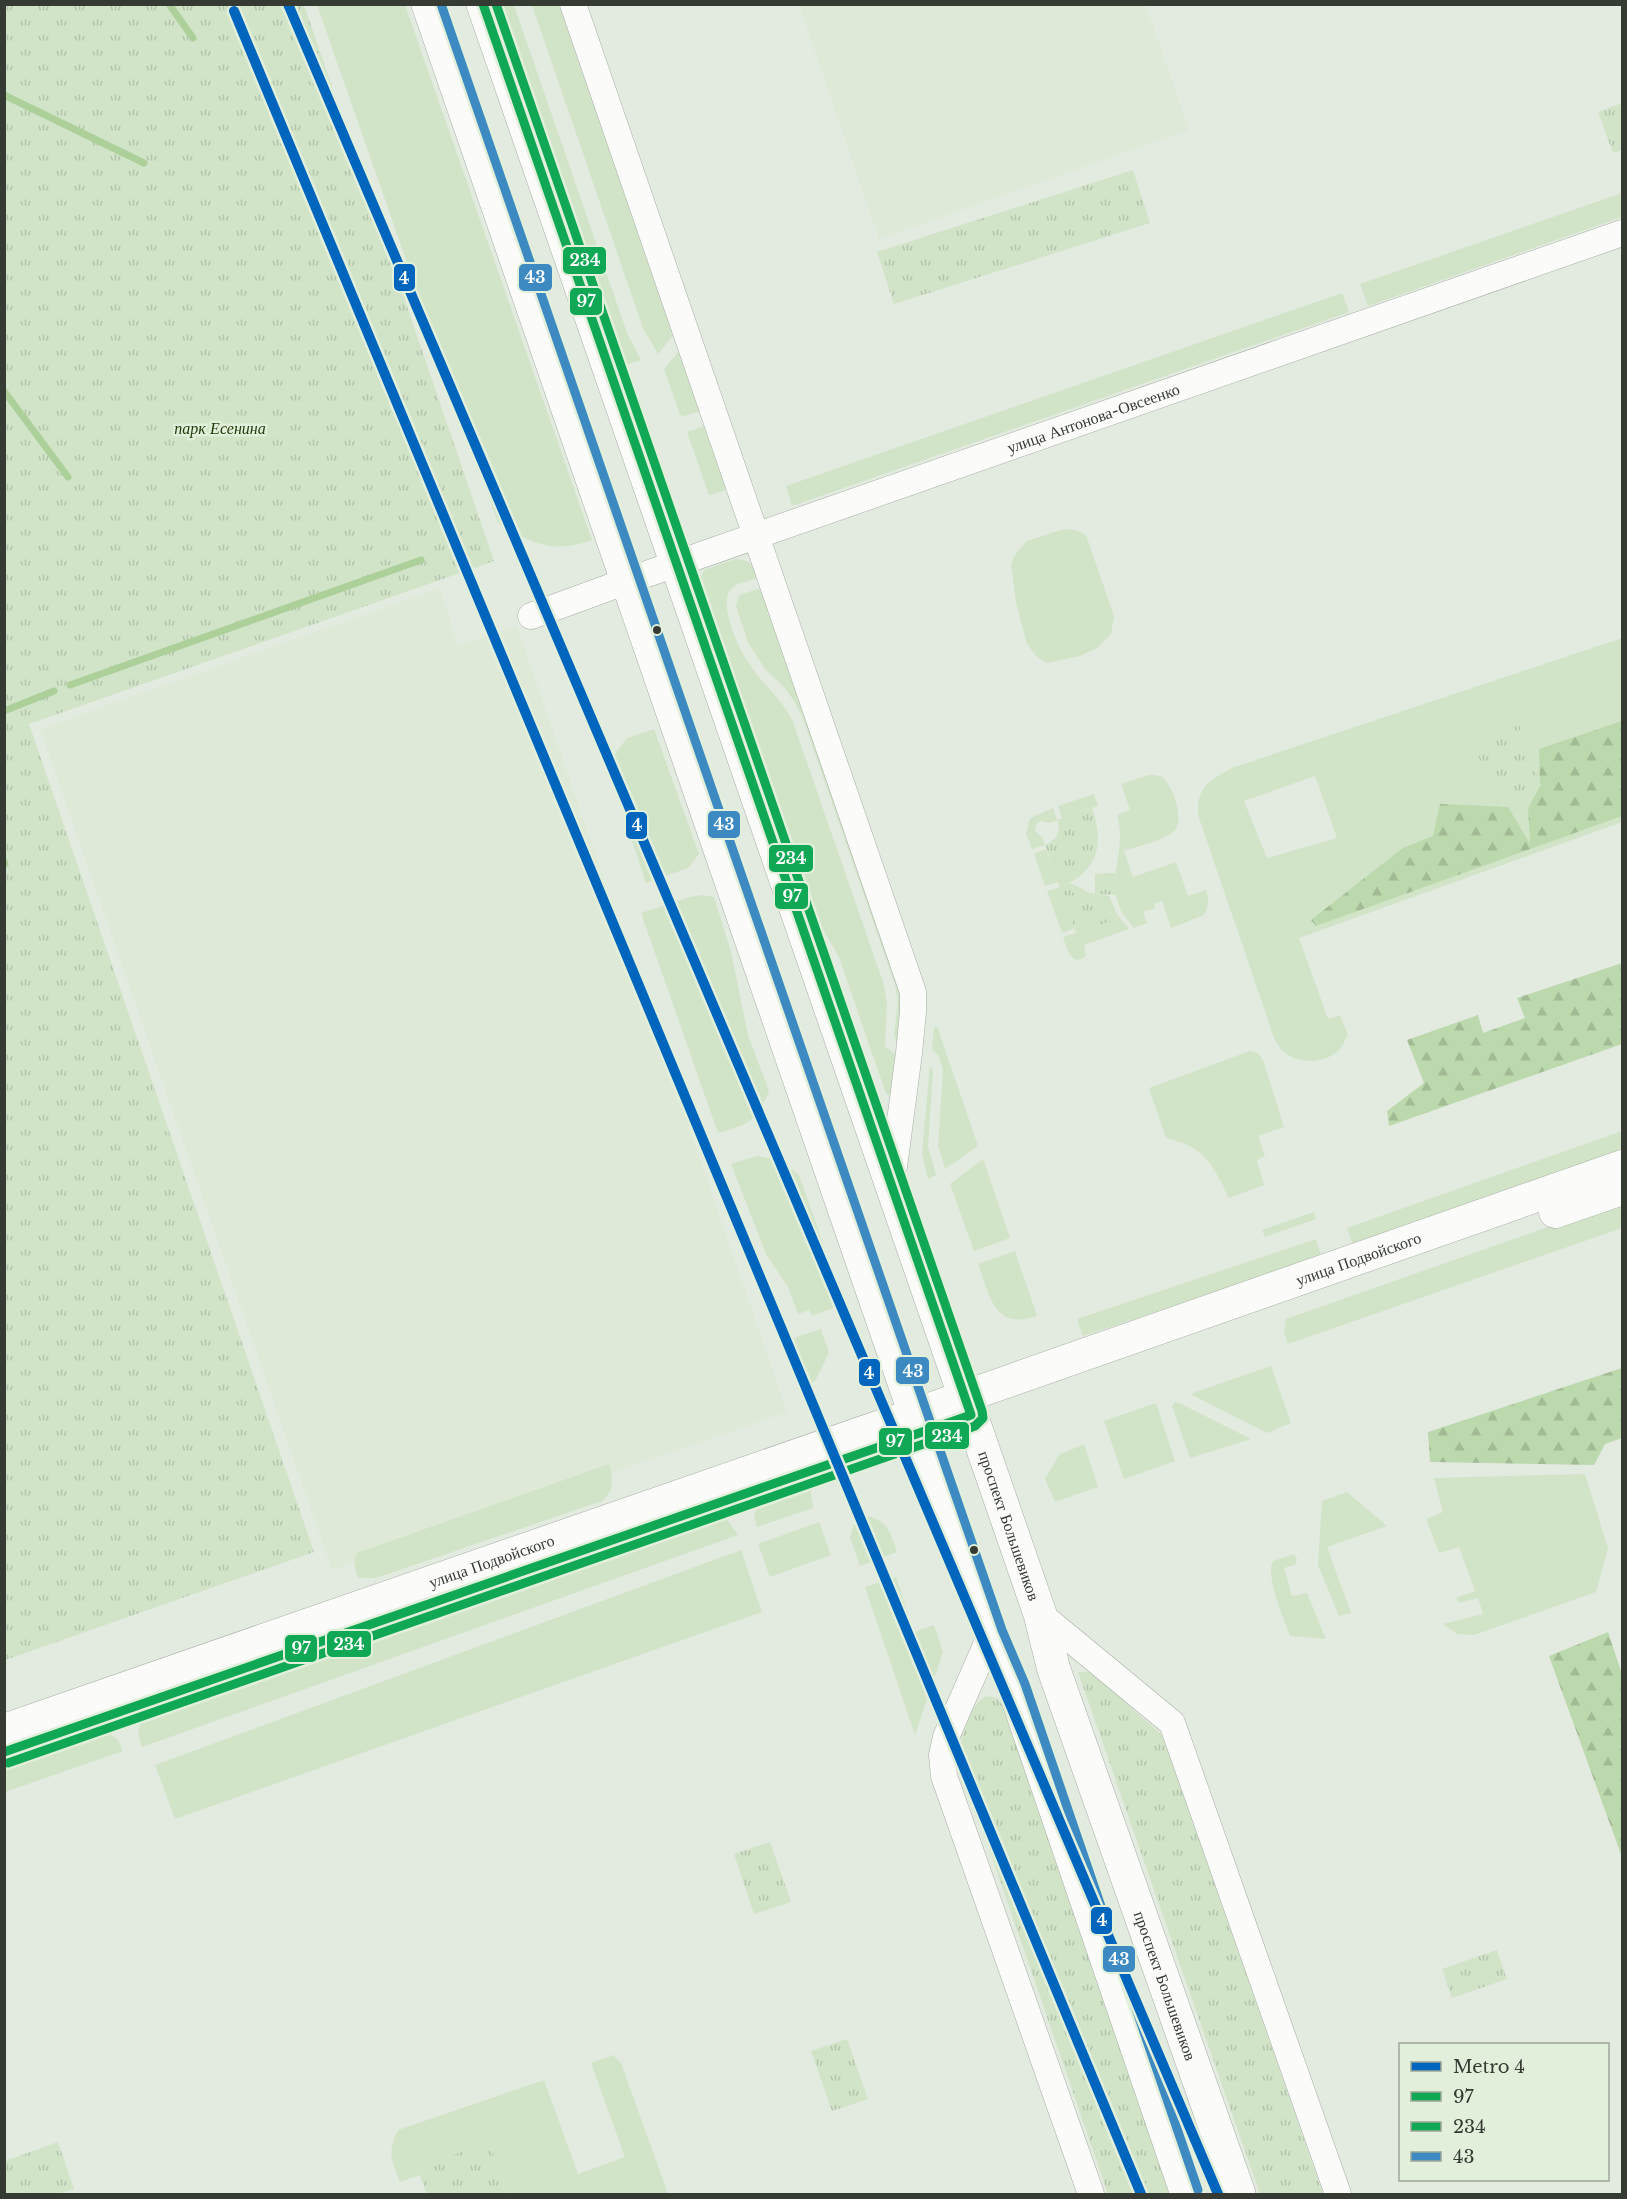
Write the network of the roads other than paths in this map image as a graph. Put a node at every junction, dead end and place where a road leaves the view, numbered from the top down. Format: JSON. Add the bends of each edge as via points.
{"nodes":[{"id":1,"x":428,"y":4,"type":"edge"},
{"id":2,"x":483,"y":4,"type":"edge"},
{"id":3,"x":573,"y":4,"type":"edge"},
{"id":4,"x":1623,"y":233,"type":"edge"},
{"id":5,"x":757,"y":536,"type":"junction"},
{"id":6,"x":676,"y":564,"type":"junction"},
{"id":7,"x":627,"y":581,"type":"junction"},
{"id":8,"x":531,"y":616,"type":"dead end"},
{"id":9,"x":1623,"y":1166,"type":"edge"},
{"id":10,"x":891,"y":1185,"type":"junction"},
{"id":11,"x":1623,"y":1189,"type":"edge"},
{"id":12,"x":968,"y":1405,"type":"junction"},
{"id":13,"x":918,"y":1424,"type":"junction"},
{"id":14,"x":1040,"y":1614,"type":"junction"},
{"id":15,"x":991,"y":1634,"type":"junction"},
{"id":16,"x":4,"y":1730,"type":"edge"},
{"id":17,"x":4,"y":1752,"type":"edge"},
{"id":18,"x":1091,"y":2194,"type":"edge"},
{"id":19,"x":1187,"y":2194,"type":"edge"},
{"id":20,"x":1239,"y":2194,"type":"edge"},
{"id":21,"x":1338,"y":2194,"type":"edge"}],
"edges":[{"from":1,"to":7,"type":"main road"},
{"from":2,"to":6,"type":"main road","name":"проспект Большевиков"},
{"from":3,"to":5,"type":"street"},
{"from":4,"to":5,"type":"street","name":"улица Антонова-Овсеенко"},
{"from":5,"to":6,"type":"street","name":"улица Антонова-Овсеенко"},
{"from":5,"to":10,"type":"street","via":[[913,993]]},
{"from":6,"to":7,"type":"street","name":"улица Антонова-Овсеенко"},
{"from":6,"to":10,"type":"main road","name":"проспект Большевиков"},
{"from":7,"to":8,"type":"street","name":"улица Антонова-Овсеенко"},
{"from":7,"to":13,"type":"main road"},
{"from":9,"to":12,"type":"street","name":"улица Подвойского"},
{"from":10,"to":12,"type":"main road","name":"проспект Большевиков"},
{"from":11,"to":12,"type":"street","name":"улица Подвойского"},
{"from":12,"to":13,"type":"street","name":"улица Подвойского"},
{"from":12,"to":14,"type":"main road","name":"проспект Большевиков"},
{"from":13,"to":15,"type":"main road"},
{"from":13,"to":16,"type":"street","name":"улица Подвойского"},
{"from":13,"to":17,"type":"street","name":"улица Подвойского"},
{"from":14,"to":20,"type":"main road","name":"проспект Большевиков","via":[[1058,1681]]},
{"from":14,"to":21,"type":"street","via":[[1172,1723]]},
{"from":15,"to":18,"type":"street","via":[[945,1737],[944,1776]]},
{"from":15,"to":19,"type":"main road","via":[[1014,1688]]}]}
